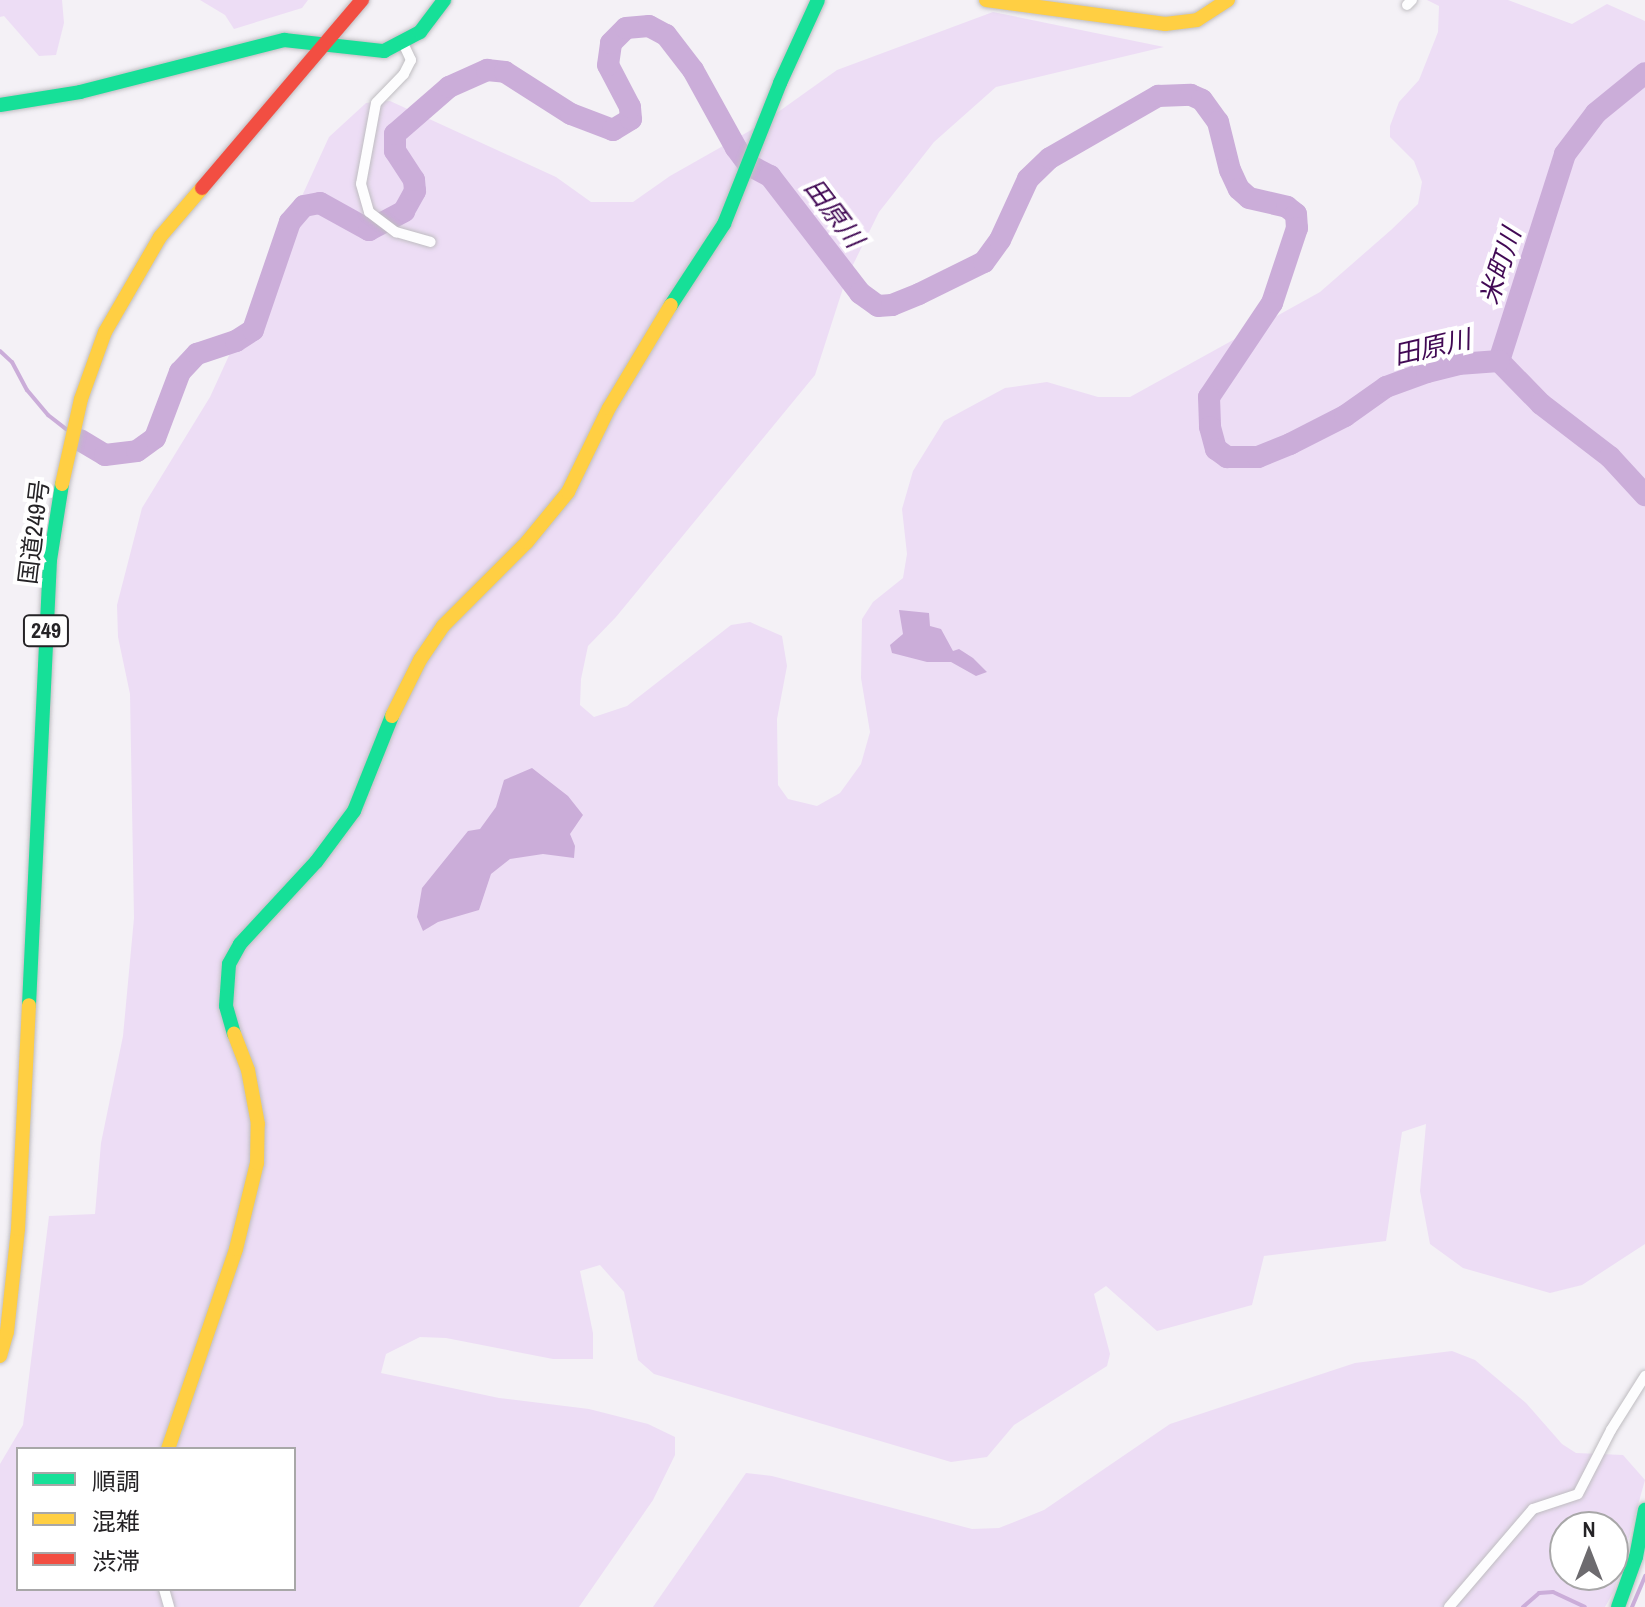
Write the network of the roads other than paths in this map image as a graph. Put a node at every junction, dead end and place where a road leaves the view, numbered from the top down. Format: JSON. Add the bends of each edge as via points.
{"nodes":[{"id":1,"x":362,"y":0,"type":"edge"},
{"id":2,"x":444,"y":0,"type":"edge"},
{"id":3,"x":818,"y":0,"type":"edge"},
{"id":4,"x":986,"y":0,"type":"edge"},
{"id":5,"x":1228,"y":0,"type":"edge"},
{"id":6,"x":403,"y":43,"type":"junction"},
{"id":7,"x":326,"y":44,"type":"junction"},
{"id":8,"x":0,"y":105,"type":"edge"},
{"id":9,"x":431,"y":242,"type":"dead end"},
{"id":10,"x":0,"y":1356,"type":"edge"},
{"id":11,"x":1645,"y":1376,"type":"edge"},
{"id":12,"x":169,"y":1447,"type":"edge"},
{"id":13,"x":1645,"y":1510,"type":"edge"},
{"id":14,"x":1449,"y":1607,"type":"edge"},
{"id":15,"x":1618,"y":1607,"type":"edge"}],
"edges":[{"from":1,"to":7,"type":"main road","name":"国道249号","number":"249"},
{"from":2,"to":6,"type":"main road","via":[[420,32]]},
{"from":3,"to":12,"type":"main road","via":[[724,224],[652,334],[568,492],[527,542],[443,626],[385,729],[354,811],[316,862],[240,944],[229,964],[226,1006],[248,1070],[258,1124],[257,1163],[236,1249]]},
{"from":4,"to":5,"type":"main road","via":[[1165,24],[1197,20]]},
{"from":6,"to":7,"type":"main road","via":[[384,51]]},
{"from":6,"to":9,"type":"street","via":[[411,60],[376,103],[361,184],[369,212],[396,232]]},
{"from":7,"to":8,"type":"main road","via":[[284,40],[80,92]]},
{"from":7,"to":10,"type":"main road","name":"国道249号","number":"249","via":[[160,237],[105,332],[81,399],[50,560],[18,1229]]},
{"from":11,"to":14,"type":"street","via":[[1578,1494],[1533,1509]]},
{"from":13,"to":15,"type":"main road"}]}
